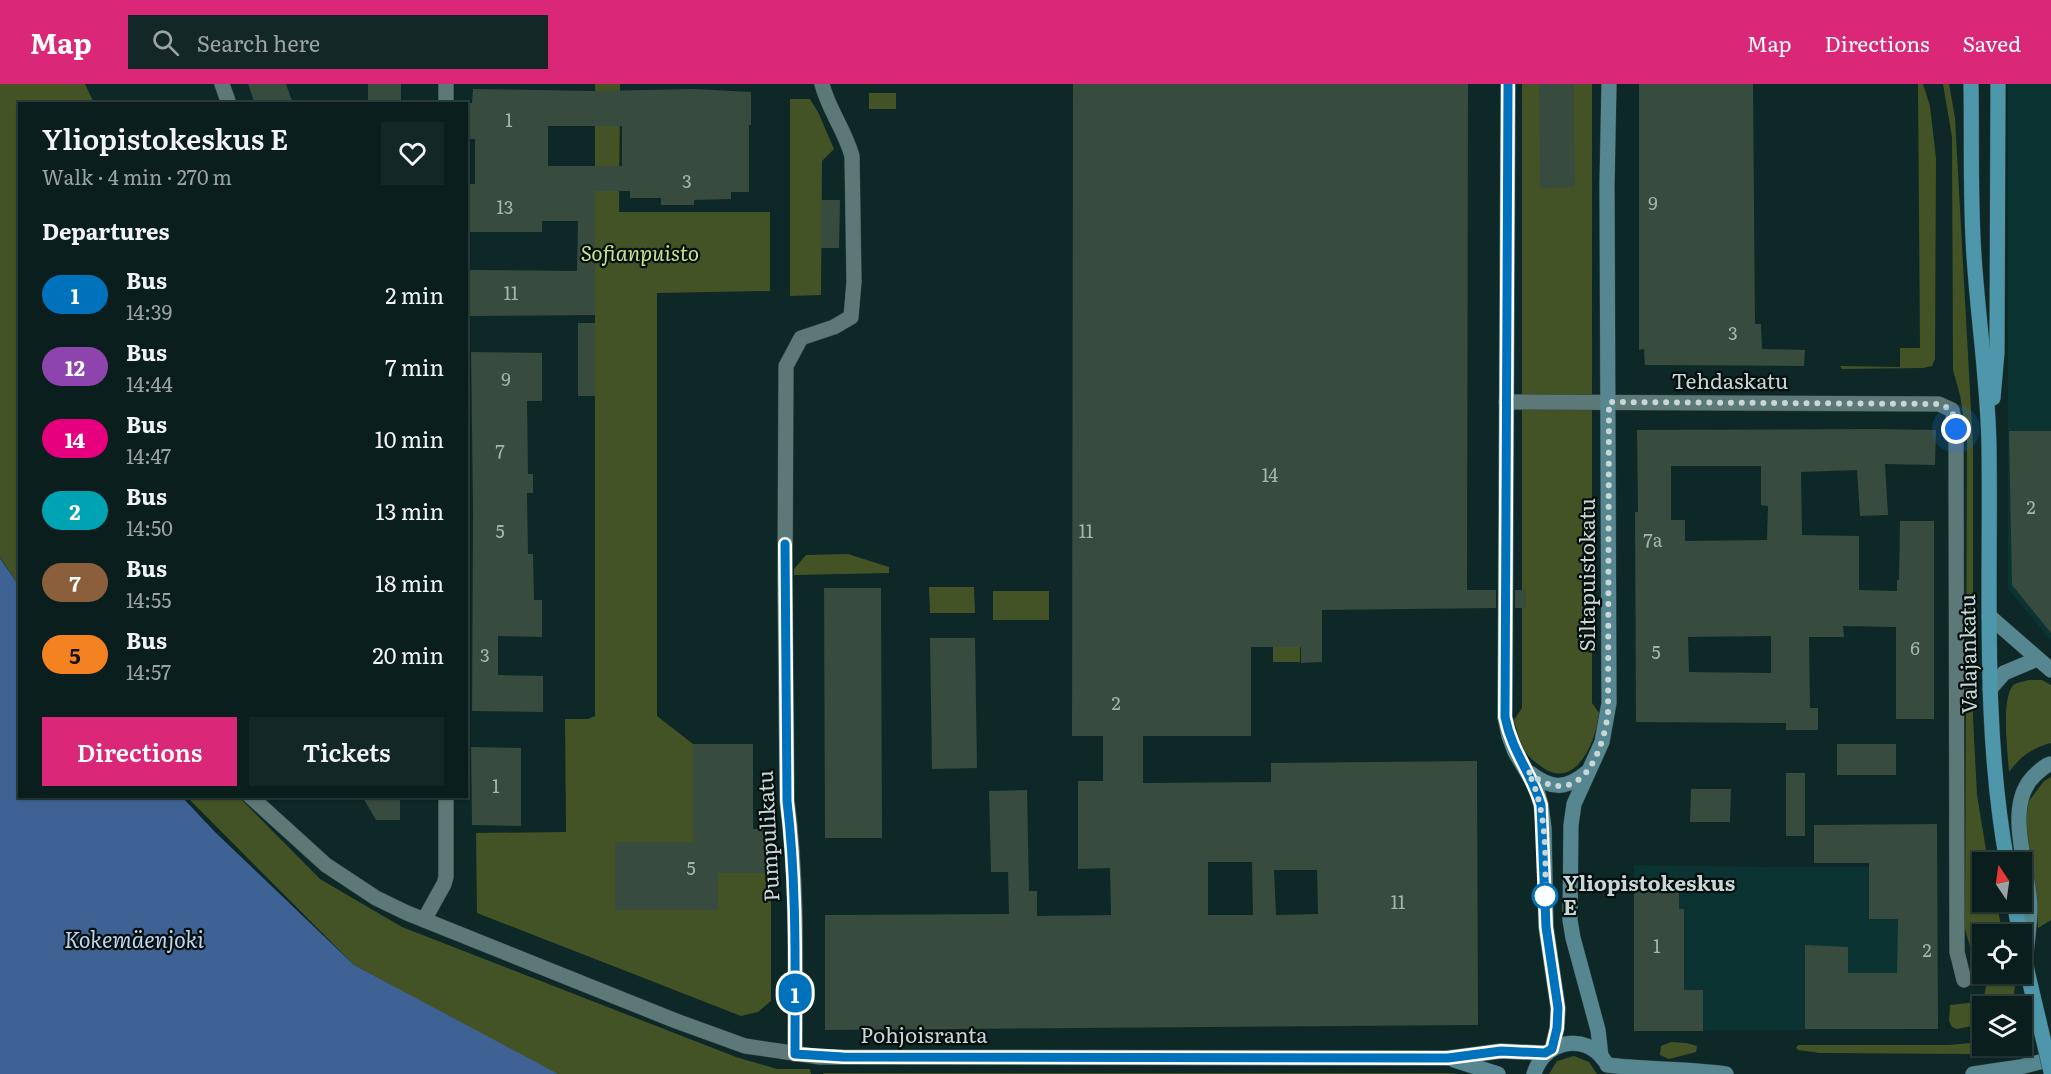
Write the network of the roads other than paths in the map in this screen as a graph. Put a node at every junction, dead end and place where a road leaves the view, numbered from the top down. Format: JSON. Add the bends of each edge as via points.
{"nodes":[{"id":1,"x":222,"y":84,"type":"edge"},
{"id":2,"x":446,"y":84,"type":"edge"},
{"id":3,"x":822,"y":84,"type":"edge"},
{"id":4,"x":1508,"y":84,"type":"edge"},
{"id":5,"x":1609,"y":84,"type":"edge"},
{"id":6,"x":1998,"y":84,"type":"edge"},
{"id":7,"x":1971,"y":86,"type":"edge"},
{"id":8,"x":228,"y":102,"type":"edge"},
{"id":9,"x":446,"y":102,"type":"edge"},
{"id":10,"x":1506,"y":402,"type":"junction"},
{"id":11,"x":1609,"y":402,"type":"junction"},
{"id":12,"x":1989,"y":443,"type":"junction"},
{"id":13,"x":1989,"y":616,"type":"junction"},
{"id":14,"x":2037,"y":659,"type":"junction"},
{"id":15,"x":2051,"y":670,"type":"edge"},
{"id":16,"x":1990,"y":689,"type":"junction"},
{"id":17,"x":2051,"y":764,"type":"edge"},
{"id":18,"x":1590,"y":770,"type":"junction"},
{"id":19,"x":1528,"y":771,"type":"junction"},
{"id":20,"x":252,"y":798,"type":"edge"},
{"id":21,"x":446,"y":798,"type":"edge"},
{"id":22,"x":2005,"y":852,"type":"edge"},
{"id":23,"x":424,"y":920,"type":"junction"},
{"id":24,"x":2029,"y":924,"type":"edge"},
{"id":25,"x":1964,"y":980,"type":"dead end"},
{"id":26,"x":2030,"y":984,"type":"edge"},
{"id":27,"x":1549,"y":1051,"type":"junction"},
{"id":28,"x":795,"y":1054,"type":"junction"},
{"id":29,"x":1448,"y":1058,"type":"junction"},
{"id":30,"x":2051,"y":1059,"type":"edge"},
{"id":31,"x":1606,"y":1065,"type":"edge"},
{"id":32,"x":2051,"y":1072,"type":"edge"},
{"id":33,"x":1498,"y":1074,"type":"edge"},
{"id":34,"x":1534,"y":1074,"type":"edge"},
{"id":35,"x":1726,"y":1074,"type":"edge"},
{"id":36,"x":1973,"y":1074,"type":"edge"}],
"edges":[{"from":1,"to":8,"type":"street"},
{"from":2,"to":9,"type":"street"},
{"from":3,"to":28,"type":"street","name":"Pumpulikatu","via":[[852,156],[854,282],[851,317],[801,338],[786,366],[787,801],[794,907]]},
{"from":4,"to":10,"type":"main road"},
{"from":5,"to":11,"type":"main road","name":"Siltapuistokatu"},
{"from":6,"to":12,"type":"main road","name":"Valajankatu","via":[[1997,351]]},
{"from":7,"to":12,"type":"main road","name":"Valajankatu","via":[[1974,254]]},
{"from":10,"to":11,"type":"street","name":"Tehdaskatu"},
{"from":10,"to":19,"type":"main road","via":[[1505,717],[1512,744]]},
{"from":11,"to":18,"type":"main road","name":"Siltapuistokatu","via":[[1610,703],[1602,742]]},
{"from":11,"to":25,"type":"street","name":"Tehdaskatu","via":[[1939,404],[1952,410],[1956,429],[1957,952]]},
{"from":12,"to":13,"type":"main road","name":"Valajankatu"},
{"from":13,"to":14,"type":"main road"},
{"from":13,"to":16,"type":"main road","name":"Valajankatu"},
{"from":14,"to":15,"type":"main road"},
{"from":14,"to":16,"type":"main road","via":[[2004,673]]},
{"from":16,"to":22,"type":"main road","name":"Valajankatu","via":[[1998,816]]},
{"from":17,"to":24,"type":"main road","via":[[2030,780],[2021,797],[2019,820]]},
{"from":18,"to":19,"type":"main road","via":[[1573,784],[1557,786],[1542,782]]},
{"from":18,"to":31,"type":"main road","name":"Siltapuistokatu","via":[[1574,804],[1570,825],[1569,902],[1573,938]]},
{"from":19,"to":27,"type":"main road","via":[[1536,787],[1544,828],[1546,927],[1558,1008],[1557,1028]]},
{"from":20,"to":23,"type":"street","name":"Pohjoisranta","via":[[326,865],[375,898]]},
{"from":21,"to":23,"type":"street","via":[[446,877]]},
{"from":23,"to":28,"type":"street","name":"Pohjoisranta","via":[[676,1021],[746,1046]]},
{"from":26,"to":32,"type":"main road","bridge":true},
{"from":27,"to":29,"type":"main road","name":"Pohjoisranta","via":[[1501,1051]]},
{"from":27,"to":31,"type":"main road","name":"Pohjoisranta","via":[[1566,1043],[1582,1044]]},
{"from":27,"to":34,"type":"main road"},
{"from":28,"to":29,"type":"street","name":"Pohjoisranta"},
{"from":29,"to":33,"type":"main road","name":"Pohjoisranta"},
{"from":30,"to":36,"type":"main road"},
{"from":31,"to":35,"type":"main road","name":"Pohjoisranta"}]}
